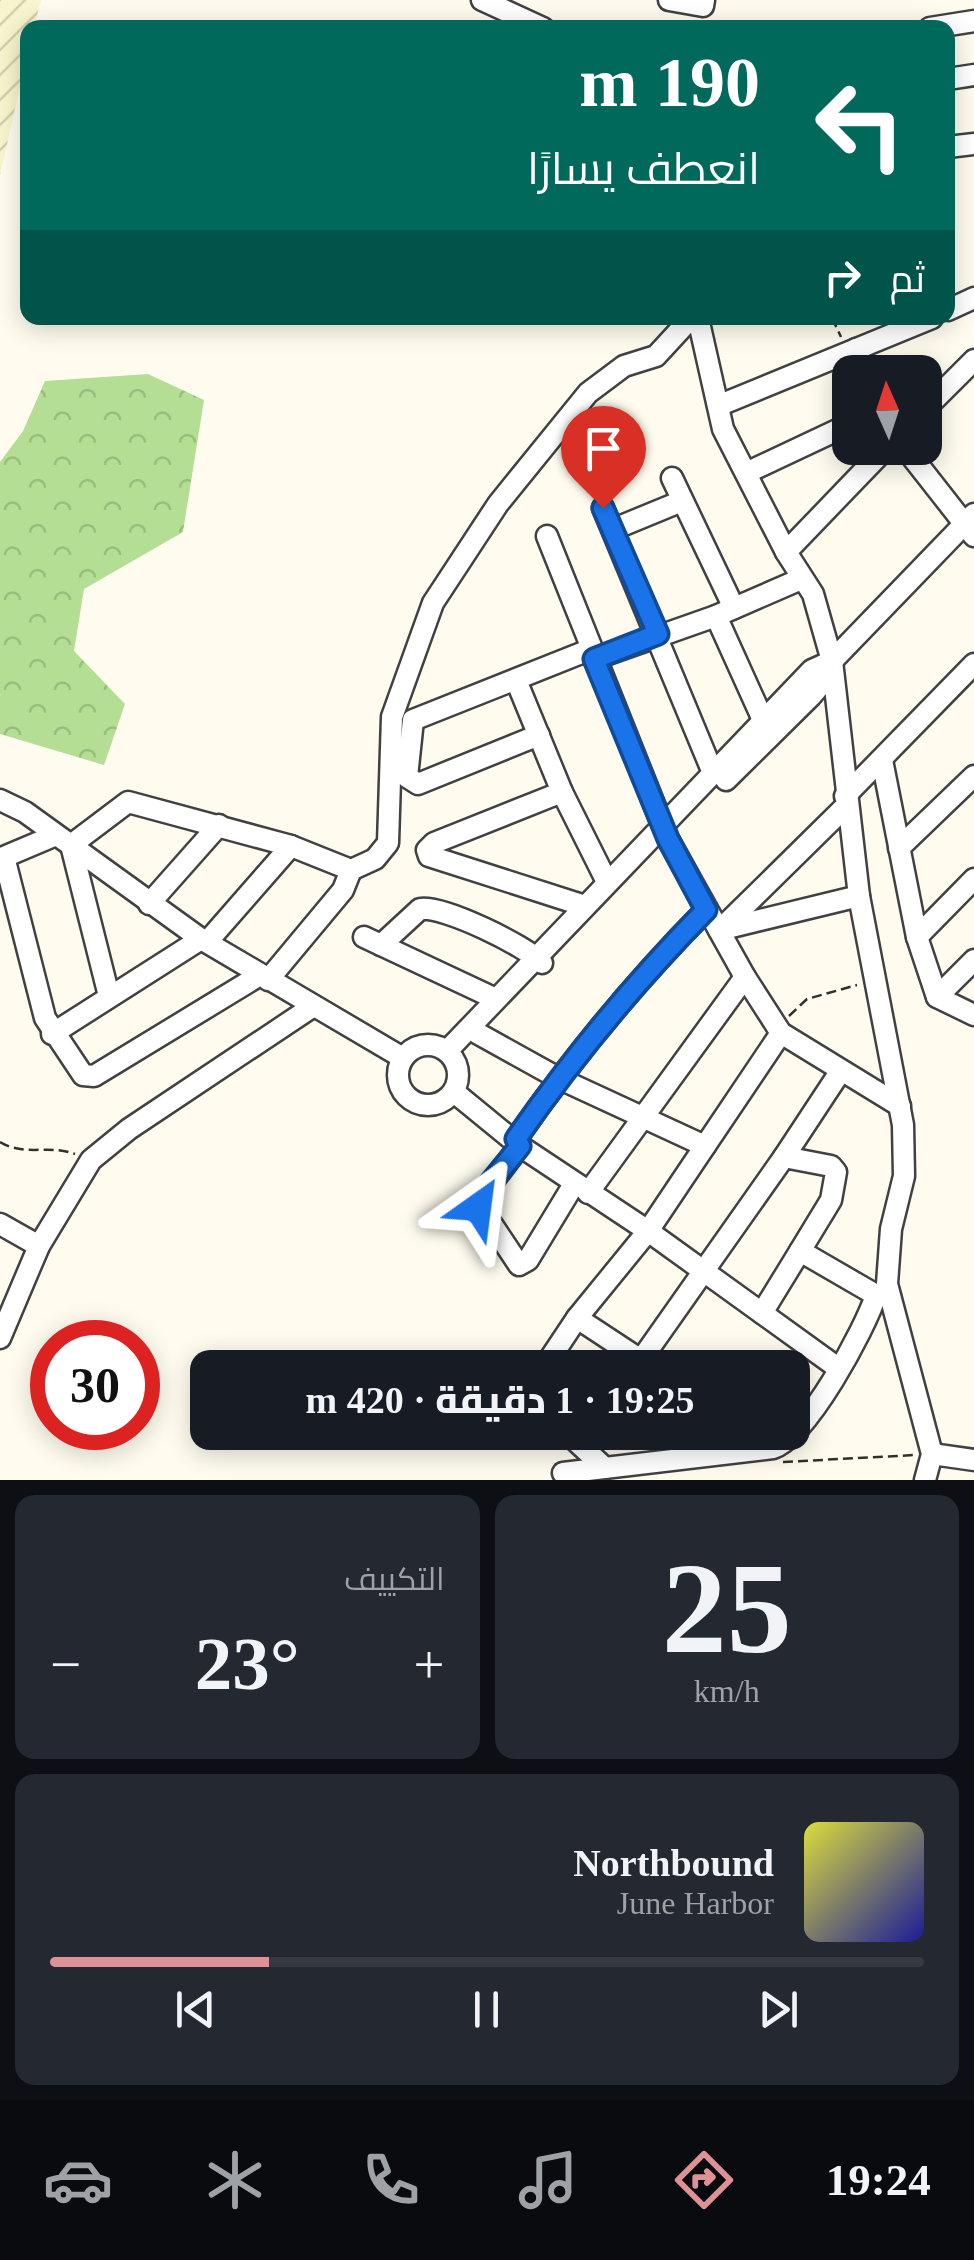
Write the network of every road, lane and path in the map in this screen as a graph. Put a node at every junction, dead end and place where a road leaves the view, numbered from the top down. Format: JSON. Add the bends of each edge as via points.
{"nodes":[{"id":1,"x":482,"y":0,"type":"edge"},
{"id":2,"x":669,"y":0,"type":"edge"},
{"id":3,"x":704,"y":0,"type":"edge"},
{"id":4,"x":526,"y":20,"type":"edge"},
{"id":5,"x":687,"y":325,"type":"edge"},
{"id":6,"x":696,"y":325,"type":"edge"},
{"id":7,"x":836,"y":325,"type":"edge"},
{"id":8,"x":915,"y":325,"type":"edge"},
{"id":9,"x":852,"y":351,"type":"junction"},
{"id":10,"x":855,"y":355,"type":"edge"},
{"id":11,"x":974,"y":360,"type":"edge"},
{"id":12,"x":942,"y":391,"type":"edge"},
{"id":13,"x":720,"y":405,"type":"junction"},
{"id":14,"x":832,"y":432,"type":"edge"},
{"id":15,"x":870,"y":465,"type":"edge"},
{"id":16,"x":919,"y":465,"type":"edge"},
{"id":17,"x":746,"y":473,"type":"junction"},
{"id":18,"x":672,"y":478,"type":"dead end"},
{"id":19,"x":682,"y":501,"type":"junction"},
{"id":20,"x":603,"y":508,"type":"dead end"},
{"id":21,"x":970,"y":525,"type":"edge"},
{"id":22,"x":614,"y":528,"type":"junction"},
{"id":23,"x":548,"y":536,"type":"dead end"},
{"id":24,"x":786,"y":552,"type":"junction"},
{"id":25,"x":801,"y":579,"type":"junction"},
{"id":26,"x":725,"y":612,"type":"junction"},
{"id":27,"x":658,"y":634,"type":"junction"},
{"id":28,"x":592,"y":655,"type":"junction"},
{"id":29,"x":828,"y":664,"type":"junction"},
{"id":30,"x":974,"y":664,"type":"edge"},
{"id":31,"x":516,"y":680,"type":"junction"},
{"id":32,"x":764,"y":722,"type":"junction"},
{"id":33,"x":539,"y":735,"type":"junction"},
{"id":34,"x":882,"y":760,"type":"junction"},
{"id":35,"x":713,"y":773,"type":"junction"},
{"id":36,"x":974,"y":776,"type":"edge"},
{"id":37,"x":562,"y":792,"type":"junction"},
{"id":38,"x":0,"y":800,"type":"edge"},
{"id":39,"x":846,"y":801,"type":"junction"},
{"id":40,"x":219,"y":824,"type":"junction"},
{"id":41,"x":665,"y":832,"type":"junction"},
{"id":42,"x":64,"y":840,"type":"junction"},
{"id":43,"x":291,"y":846,"type":"junction"},
{"id":44,"x":899,"y":848,"type":"junction"},
{"id":45,"x":2,"y":858,"type":"edge"},
{"id":46,"x":352,"y":870,"type":"junction"},
{"id":47,"x":974,"y":878,"type":"edge"},
{"id":48,"x":607,"y":882,"type":"junction"},
{"id":49,"x":860,"y":896,"type":"junction"},
{"id":50,"x":149,"y":904,"type":"junction"},
{"id":51,"x":585,"y":906,"type":"junction"},
{"id":52,"x":706,"y":910,"type":"junction"},
{"id":53,"x":719,"y":930,"type":"junction"},
{"id":54,"x":916,"y":937,"type":"junction"},
{"id":55,"x":204,"y":940,"type":"junction"},
{"id":56,"x":974,"y":960,"type":"edge"},
{"id":57,"x":540,"y":961,"type":"junction"},
{"id":58,"x":264,"y":977,"type":"junction"},
{"id":59,"x":745,"y":978,"type":"junction"},
{"id":60,"x":876,"y":980,"type":"junction"},
{"id":61,"x":108,"y":996,"type":"junction"},
{"id":62,"x":937,"y":997,"type":"junction"},
{"id":63,"x":496,"y":999,"type":"junction"},
{"id":64,"x":312,"y":1007,"type":"junction"},
{"id":65,"x":974,"y":1015,"type":"edge"},
{"id":66,"x":778,"y":1028,"type":"junction"},
{"id":67,"x":52,"y":1034,"type":"junction"},
{"id":68,"x":477,"y":1034,"type":"junction"},
{"id":69,"x":450,"y":1055,"type":"junction"},
{"id":70,"x":403,"y":1058,"type":"junction"},
{"id":71,"x":840,"y":1072,"type":"junction"},
{"id":72,"x":558,"y":1078,"type":"junction"},
{"id":73,"x":454,"y":1092,"type":"junction"},
{"id":74,"x":900,"y":1106,"type":"junction"},
{"id":75,"x":644,"y":1116,"type":"junction"},
{"id":76,"x":0,"y":1142,"type":"edge"},
{"id":77,"x":518,"y":1142,"type":"junction"},
{"id":78,"x":705,"y":1146,"type":"junction"},
{"id":79,"x":784,"y":1157,"type":"junction"},
{"id":80,"x":91,"y":1160,"type":"junction"},
{"id":81,"x":581,"y":1189,"type":"junction"},
{"id":82,"x":0,"y":1224,"type":"edge"},
{"id":83,"x":648,"y":1231,"type":"junction"},
{"id":84,"x":40,"y":1246,"type":"junction"},
{"id":85,"x":800,"y":1252,"type":"junction"},
{"id":86,"x":700,"y":1272,"type":"junction"},
{"id":87,"x":882,"y":1290,"type":"junction"},
{"id":88,"x":762,"y":1312,"type":"junction"},
{"id":89,"x":578,"y":1318,"type":"junction"},
{"id":90,"x":0,"y":1338,"type":"edge"},
{"id":91,"x":556,"y":1350,"type":"edge"},
{"id":92,"x":626,"y":1350,"type":"edge"},
{"id":93,"x":655,"y":1350,"type":"edge"},
{"id":94,"x":838,"y":1368,"type":"junction"},
{"id":95,"x":585,"y":1450,"type":"edge"},
{"id":96,"x":771,"y":1450,"type":"edge"},
{"id":97,"x":932,"y":1454,"type":"junction"},
{"id":98,"x":777,"y":1455,"type":"junction"},
{"id":99,"x":974,"y":1460,"type":"edge"},
{"id":100,"x":604,"y":1468,"type":"junction"},
{"id":101,"x":563,"y":1473,"type":"dead end"},
{"id":102,"x":925,"y":1480,"type":"edge"}],
"edges":[{"from":1,"to":4,"type":"street"},
{"from":2,"to":3,"type":"street","via":[[703,6]]},
{"from":5,"to":46,"type":"street","via":[[656,356],[624,366],[588,393],[498,504],[434,603],[392,716],[388,843]]},
{"from":6,"to":13,"type":"street"},
{"from":7,"to":9,"type":"path"},
{"from":8,"to":9,"type":"street"},
{"from":9,"to":10,"type":"street"},
{"from":9,"to":13,"type":"street"},
{"from":11,"to":12,"type":"street"},
{"from":13,"to":17,"type":"street","via":[[722,429]]},
{"from":14,"to":17,"type":"street"},
{"from":15,"to":24,"type":"street"},
{"from":16,"to":21,"type":"street"},
{"from":17,"to":24,"type":"street"},
{"from":18,"to":19,"type":"street"},
{"from":19,"to":22,"type":"street"},
{"from":19,"to":26,"type":"street"},
{"from":20,"to":22,"type":"street"},
{"from":21,"to":29,"type":"street"},
{"from":22,"to":27,"type":"street"},
{"from":23,"to":28,"type":"street"},
{"from":24,"to":25,"type":"street"},
{"from":25,"to":26,"type":"street"},
{"from":25,"to":29,"type":"street","via":[[813,594]]},
{"from":26,"to":27,"type":"street"},
{"from":26,"to":32,"type":"street"},
{"from":27,"to":28,"type":"street"},
{"from":27,"to":35,"type":"street"},
{"from":28,"to":31,"type":"street"},
{"from":28,"to":41,"type":"street"},
{"from":29,"to":32,"type":"street","via":[[812,670]]},
{"from":29,"to":39,"type":"street"},
{"from":29,"to":41,"type":"street","via":[[811,696]]},
{"from":30,"to":34,"type":"street"},
{"from":31,"to":33,"type":"street"},
{"from":31,"to":33,"type":"street","via":[[413,720],[407,777],[418,784]]},
{"from":32,"to":35,"type":"street"},
{"from":33,"to":37,"type":"street"},
{"from":34,"to":39,"type":"street"},
{"from":34,"to":44,"type":"street"},
{"from":35,"to":41,"type":"street"},
{"from":36,"to":44,"type":"street"},
{"from":37,"to":48,"type":"street"},
{"from":37,"to":51,"type":"street","via":[[434,842],[428,854]]},
{"from":38,"to":42,"type":"street"},
{"from":39,"to":49,"type":"street"},
{"from":39,"to":53,"type":"street"},
{"from":40,"to":42,"type":"street","via":[[128,802]]},
{"from":40,"to":43,"type":"street"},
{"from":40,"to":50,"type":"street"},
{"from":41,"to":48,"type":"street"},
{"from":41,"to":52,"type":"street"},
{"from":41,"to":57,"type":"street"},
{"from":42,"to":45,"type":"street"},
{"from":42,"to":50,"type":"street"},
{"from":42,"to":61,"type":"street"},
{"from":43,"to":46,"type":"street"},
{"from":43,"to":55,"type":"street"},
{"from":44,"to":54,"type":"street"},
{"from":45,"to":67,"type":"street"},
{"from":46,"to":58,"type":"street","via":[[343,890]]},
{"from":47,"to":54,"type":"street"},
{"from":48,"to":51,"type":"street"},
{"from":49,"to":53,"type":"street"},
{"from":49,"to":60,"type":"street"},
{"from":50,"to":55,"type":"street"},
{"from":51,"to":57,"type":"street"},
{"from":52,"to":53,"type":"street"},
{"from":52,"to":72,"type":"street"},
{"from":53,"to":59,"type":"street"},
{"from":54,"to":62,"type":"street"},
{"from":55,"to":58,"type":"street"},
{"from":55,"to":61,"type":"street"},
{"from":56,"to":62,"type":"street"},
{"from":57,"to":63,"type":"street"},
{"from":57,"to":63,"type":"street","via":[[429,907],[373,941]]},
{"from":57,"to":68,"type":"street"},
{"from":58,"to":64,"type":"street"},
{"from":58,"to":67,"type":"street","via":[[94,1076],[83,1074]]},
{"from":59,"to":66,"type":"street"},
{"from":59,"to":75,"type":"street"},
{"from":60,"to":66,"type":"path","via":[[807,999]]},
{"from":60,"to":74,"type":"street"},
{"from":61,"to":67,"type":"street"},
{"from":62,"to":65,"type":"street"},
{"from":63,"to":69,"type":"street"},
{"from":64,"to":70,"type":"street"},
{"from":64,"to":80,"type":"street"},
{"from":66,"to":71,"type":"street"},
{"from":66,"to":78,"type":"street"},
{"from":68,"to":69,"type":"street"},
{"from":68,"to":72,"type":"street"},
{"from":69,"to":70,"type":"street","via":[[422,1046]]},
{"from":69,"to":73,"type":"street","via":[[459,1081]]},
{"from":70,"to":73,"type":"street","via":[[398,1081],[412,1101],[435,1105]]},
{"from":71,"to":74,"type":"street"},
{"from":71,"to":79,"type":"street"},
{"from":72,"to":75,"type":"street"},
{"from":72,"to":77,"type":"street"},
{"from":73,"to":77,"type":"street"},
{"from":74,"to":87,"type":"street","via":[[904,1176]]},
{"from":75,"to":78,"type":"street"},
{"from":75,"to":81,"type":"street"},
{"from":76,"to":80,"type":"path","via":[[23,1152],[60,1148]]},
{"from":77,"to":81,"type":"street"},
{"from":77,"to":81,"type":"street","via":[[477,1202],[519,1265]]},
{"from":78,"to":83,"type":"street"},
{"from":79,"to":85,"type":"street","via":[[836,1172],[831,1200]]},
{"from":79,"to":86,"type":"street"},
{"from":80,"to":84,"type":"street"},
{"from":81,"to":83,"type":"street"},
{"from":82,"to":84,"type":"street"},
{"from":83,"to":86,"type":"street"},
{"from":83,"to":89,"type":"street"},
{"from":84,"to":90,"type":"street"},
{"from":85,"to":87,"type":"street"},
{"from":85,"to":88,"type":"street"},
{"from":86,"to":88,"type":"street"},
{"from":86,"to":93,"type":"street"},
{"from":87,"to":94,"type":"street"},
{"from":87,"to":97,"type":"street"},
{"from":88,"to":94,"type":"street"},
{"from":89,"to":91,"type":"street"},
{"from":89,"to":92,"type":"street"},
{"from":94,"to":98,"type":"street"},
{"from":95,"to":100,"type":"street"},
{"from":96,"to":98,"type":"street"},
{"from":97,"to":98,"type":"path"},
{"from":97,"to":99,"type":"street"},
{"from":97,"to":102,"type":"street"},
{"from":98,"to":100,"type":"street"},
{"from":100,"to":101,"type":"street"}]}
